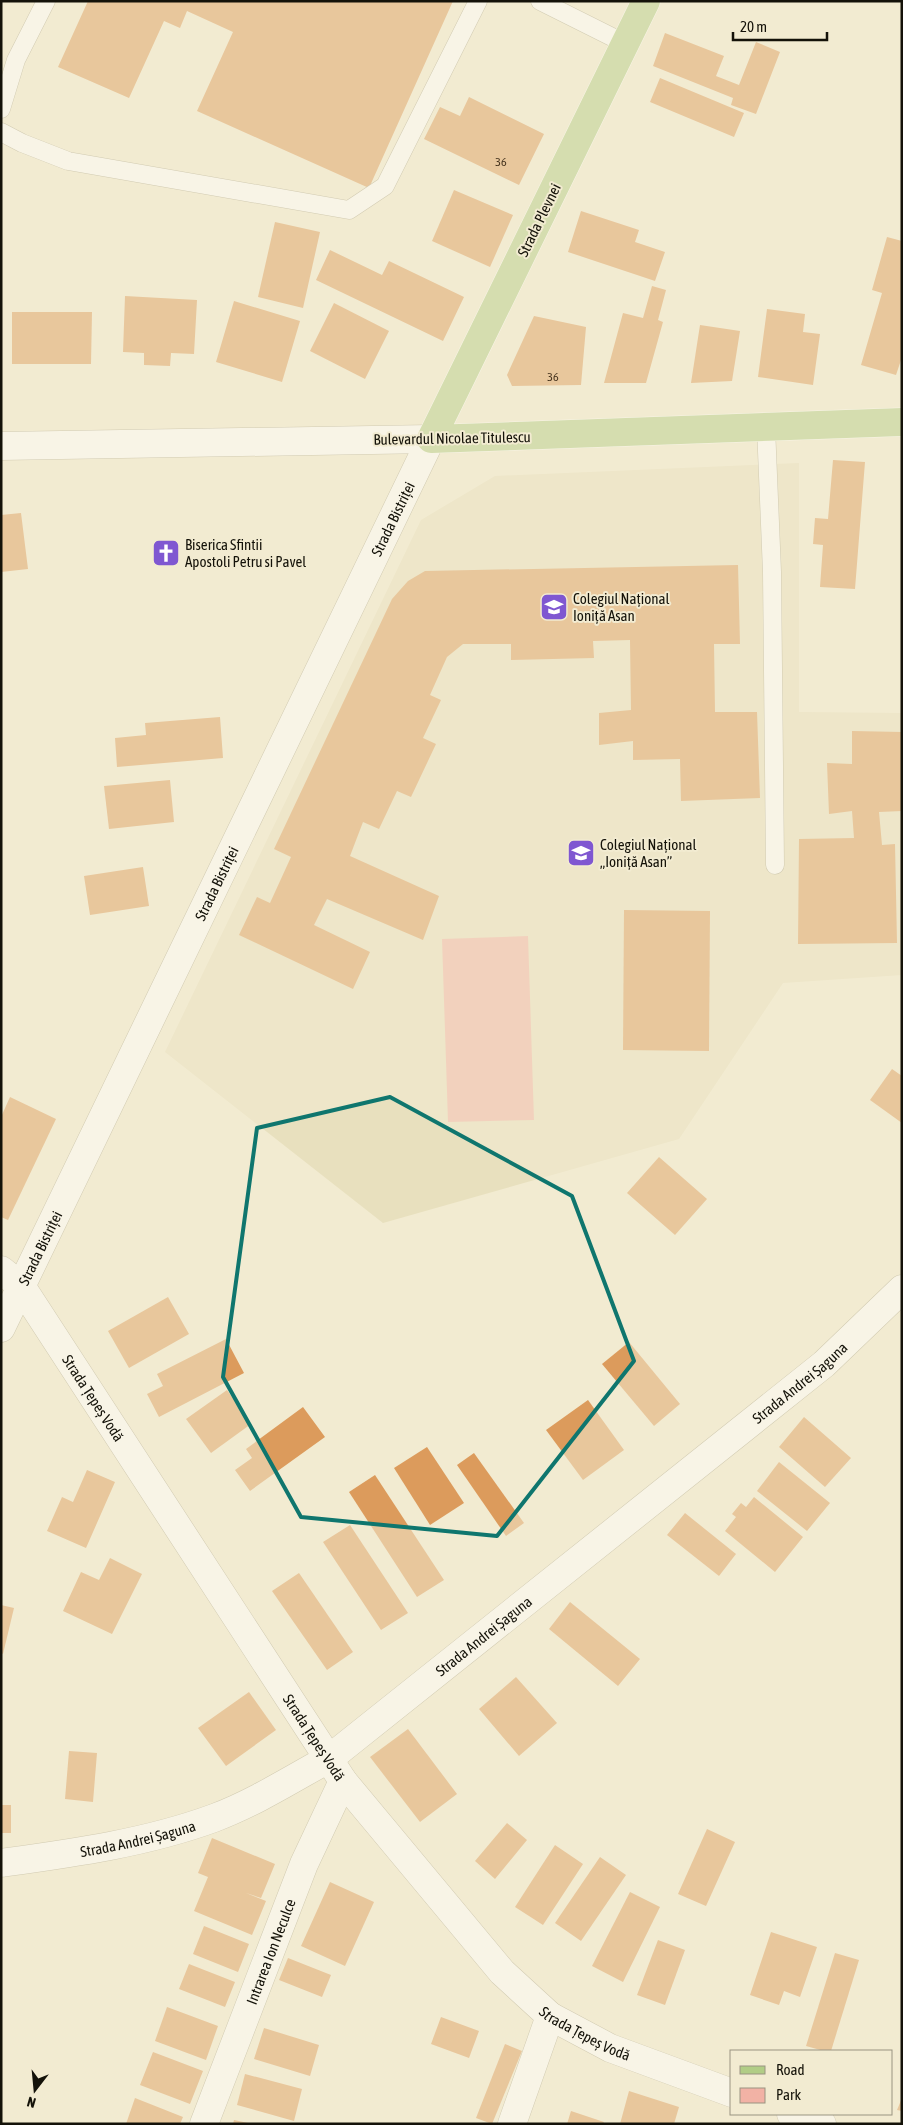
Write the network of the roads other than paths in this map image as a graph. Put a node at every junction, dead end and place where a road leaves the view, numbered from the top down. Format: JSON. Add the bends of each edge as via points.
{"nodes":[{"id":1,"x":46,"y":1,"type":"edge"},
{"id":2,"x":478,"y":1,"type":"edge"},
{"id":3,"x":540,"y":1,"type":"edge"},
{"id":4,"x":646,"y":1,"type":"edge"},
{"id":5,"x":626,"y":44,"type":"junction"},
{"id":6,"x":1,"y":109,"type":"edge"},
{"id":7,"x":1,"y":132,"type":"edge"},
{"id":8,"x":902,"y":422,"type":"edge"},
{"id":9,"x":766,"y":427,"type":"junction"},
{"id":10,"x":431,"y":439,"type":"junction"},
{"id":11,"x":1,"y":446,"type":"edge"},
{"id":12,"x":776,"y":865,"type":"dead end"},
{"id":13,"x":11,"y":1278,"type":"edge"},
{"id":14,"x":902,"y":1289,"type":"edge"},
{"id":15,"x":1,"y":1328,"type":"edge"},
{"id":16,"x":337,"y":1769,"type":"junction"},
{"id":17,"x":1,"y":1863,"type":"edge"},
{"id":18,"x":550,"y":2016,"type":"junction"},
{"id":19,"x":730,"y":2092,"type":"edge"},
{"id":20,"x":794,"y":2115,"type":"edge"},
{"id":21,"x":204,"y":2124,"type":"edge"},
{"id":22,"x":512,"y":2124,"type":"edge"},
{"id":23,"x":822,"y":2124,"type":"edge"}],
"edges":[{"from":1,"to":6,"type":"lane","via":[[16,60]]},
{"from":2,"to":7,"type":"lane","via":[[385,186],[349,210],[68,161]]},
{"from":3,"to":5,"type":"lane"},
{"from":4,"to":5,"type":"main road","name":"Strada Plevnei"},
{"from":5,"to":10,"type":"main road","name":"Strada Plevnei"},
{"from":8,"to":9,"type":"main road","name":"Bulevardul Nicolae Titulescu"},
{"from":9,"to":10,"type":"main road","name":"Bulevardul Nicolae Titulescu"},
{"from":9,"to":12,"type":"lane","via":[[772,572]]},
{"from":10,"to":11,"type":"street","name":"Bulevardul Nicolae Titulescu"},
{"from":10,"to":13,"type":"street","name":"Strada Bistriței"},
{"from":13,"to":15,"type":"street","name":"Strada Bistriței"},
{"from":13,"to":16,"type":"street","name":"Strada Țepeș Vodă"},
{"from":14,"to":16,"type":"street","name":"Strada Andrei Șaguna","via":[[824,1364]]},
{"from":16,"to":17,"type":"street","name":"Strada Andrei Șaguna","via":[[260,1796],[215,1818],[126,1843]]},
{"from":16,"to":18,"type":"street","name":"Strada Țepeș Vodă","via":[[502,1972]]},
{"from":16,"to":21,"type":"street","name":"Intrarea Ion Neculce","via":[[301,1873]]},
{"from":18,"to":19,"type":"street","name":"Strada Țepeș Vodă","via":[[610,2048]]},
{"from":18,"to":22,"type":"street"},
{"from":20,"to":23,"type":"street"}]}
